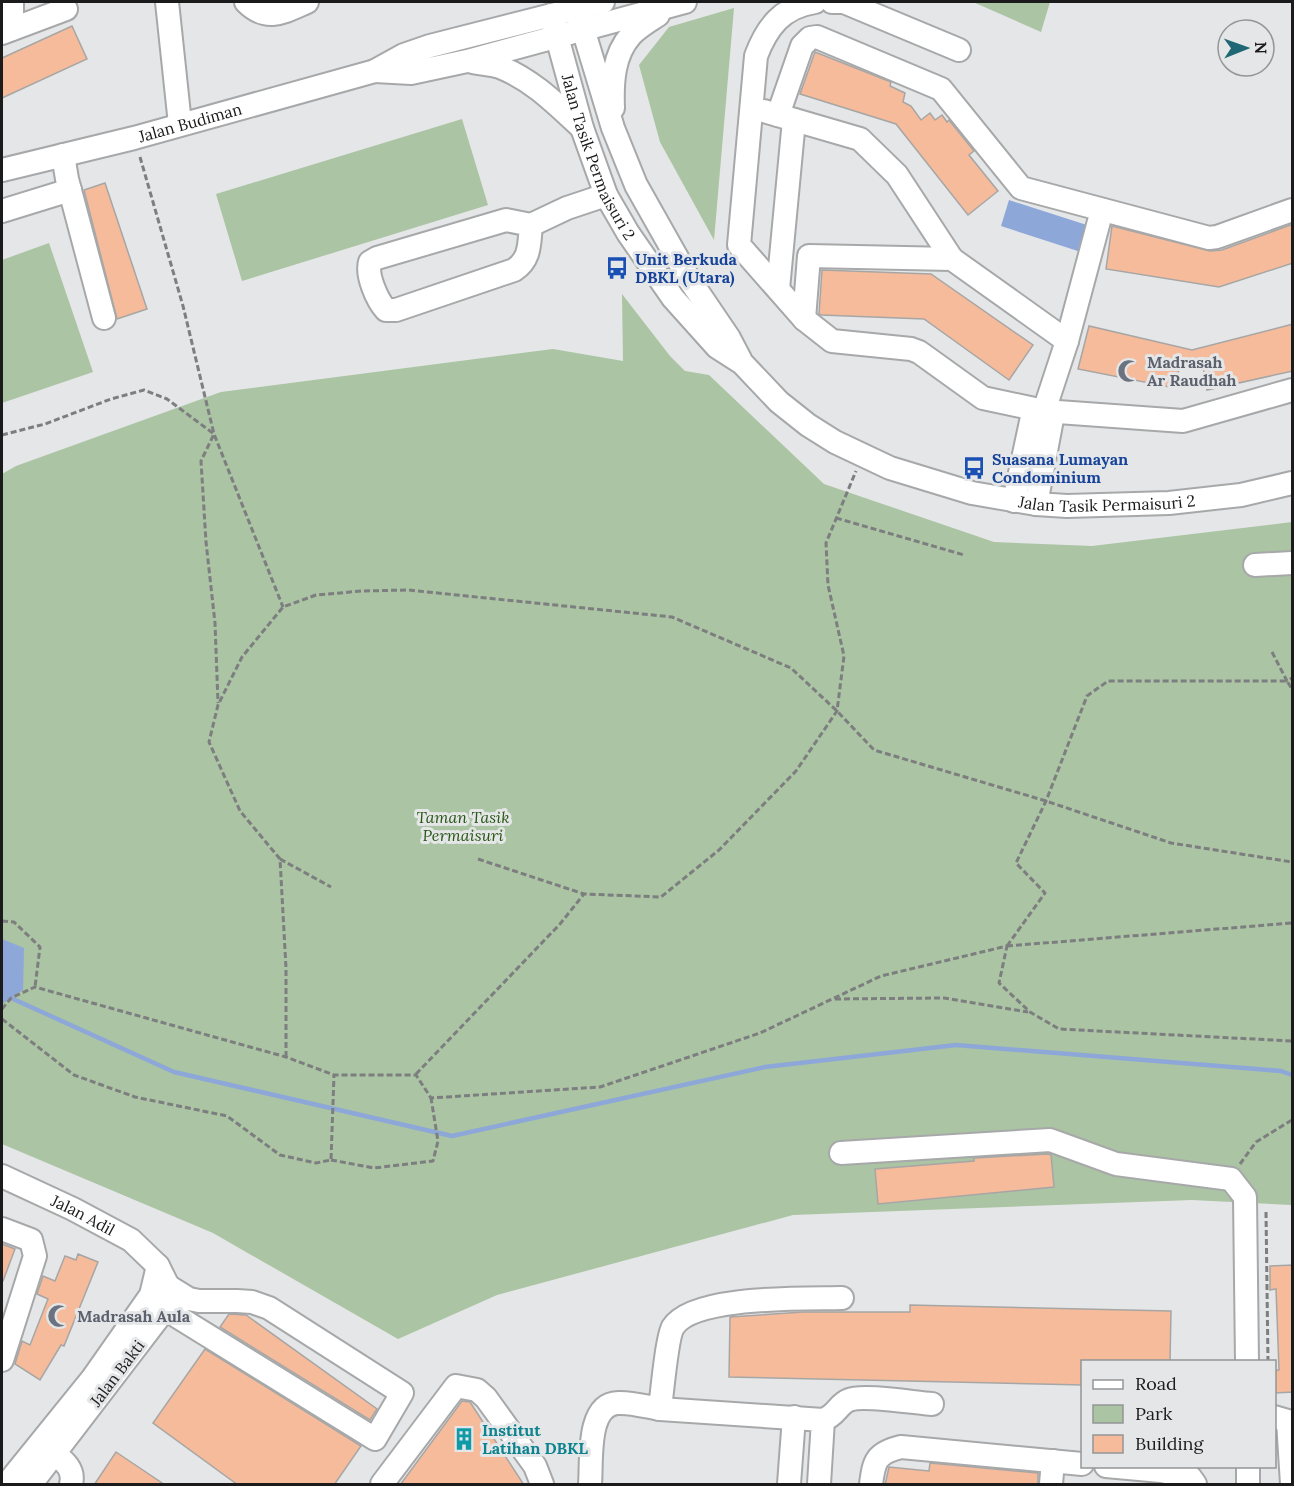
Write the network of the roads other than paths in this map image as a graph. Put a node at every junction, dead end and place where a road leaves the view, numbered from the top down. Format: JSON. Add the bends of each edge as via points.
{"nodes":[{"id":1,"x":12,"y":2,"type":"edge"},
{"id":2,"x":167,"y":2,"type":"edge"},
{"id":3,"x":246,"y":2,"type":"edge"},
{"id":4,"x":307,"y":2,"type":"edge"},
{"id":5,"x":603,"y":2,"type":"edge"},
{"id":6,"x":815,"y":2,"type":"edge"},
{"id":7,"x":832,"y":2,"type":"edge"},
{"id":8,"x":680,"y":3,"type":"edge"},
{"id":9,"x":66,"y":9,"type":"dead end"},
{"id":10,"x":580,"y":19,"type":"junction"},
{"id":11,"x":554,"y":26,"type":"junction"},
{"id":12,"x":7,"y":31,"type":"edge"},
{"id":13,"x":959,"y":50,"type":"dead end"},
{"id":14,"x":467,"y":61,"type":"junction"},
{"id":15,"x":375,"y":71,"type":"junction"},
{"id":16,"x":751,"y":108,"type":"junction"},
{"id":17,"x":786,"y":118,"type":"junction"},
{"id":18,"x":180,"y":124,"type":"junction"},
{"id":19,"x":582,"y":128,"type":"junction"},
{"id":20,"x":613,"y":128,"type":"junction"},
{"id":21,"x":63,"y":154,"type":"junction"},
{"id":22,"x":2,"y":170,"type":"edge"},
{"id":23,"x":70,"y":190,"type":"junction"},
{"id":24,"x":606,"y":195,"type":"junction"},
{"id":25,"x":1102,"y":210,"type":"junction"},
{"id":26,"x":1293,"y":210,"type":"edge"},
{"id":27,"x":2,"y":211,"type":"edge"},
{"id":28,"x":531,"y":225,"type":"junction"},
{"id":29,"x":952,"y":259,"type":"junction"},
{"id":30,"x":778,"y":289,"type":"junction"},
{"id":31,"x":105,"y":318,"type":"dead end"},
{"id":32,"x":804,"y":319,"type":"junction"},
{"id":33,"x":1067,"y":342,"type":"junction"},
{"id":34,"x":742,"y":363,"type":"junction"},
{"id":35,"x":1293,"y":390,"type":"edge"},
{"id":36,"x":1044,"y":411,"type":"junction"},
{"id":37,"x":1293,"y":483,"type":"edge"},
{"id":38,"x":1025,"y":502,"type":"junction"},
{"id":39,"x":1292,"y":564,"type":"edge"},
{"id":40,"x":1255,"y":565,"type":"dead end"},
{"id":41,"x":841,"y":1153,"type":"dead end"},
{"id":42,"x":2,"y":1176,"type":"edge"},
{"id":43,"x":2,"y":1229,"type":"edge"},
{"id":44,"x":163,"y":1276,"type":"junction"},
{"id":45,"x":842,"y":1298,"type":"dead end"},
{"id":46,"x":165,"y":1309,"type":"junction"},
{"id":47,"x":2,"y":1360,"type":"edge"},
{"id":48,"x":1247,"y":1360,"type":"edge"},
{"id":49,"x":932,"y":1404,"type":"dead end"},
{"id":50,"x":660,"y":1409,"type":"junction"},
{"id":51,"x":794,"y":1417,"type":"junction"},
{"id":52,"x":1276,"y":1417,"type":"edge"},
{"id":53,"x":824,"y":1420,"type":"junction"},
{"id":54,"x":48,"y":1448,"type":"junction"},
{"id":55,"x":1053,"y":1461,"type":"junction"},
{"id":56,"x":1081,"y":1464,"type":"edge"},
{"id":57,"x":1248,"y":1468,"type":"edge"},
{"id":58,"x":1114,"y":1473,"type":"edge"},
{"id":59,"x":1161,"y":1478,"type":"edge"},
{"id":60,"x":7,"y":1485,"type":"edge"},
{"id":61,"x":31,"y":1485,"type":"edge"},
{"id":62,"x":71,"y":1485,"type":"edge"},
{"id":63,"x":382,"y":1485,"type":"edge"},
{"id":64,"x":542,"y":1485,"type":"edge"},
{"id":65,"x":590,"y":1485,"type":"edge"},
{"id":66,"x":789,"y":1485,"type":"edge"},
{"id":67,"x":819,"y":1485,"type":"edge"},
{"id":68,"x":872,"y":1485,"type":"edge"},
{"id":69,"x":1051,"y":1485,"type":"edge"},
{"id":70,"x":1196,"y":1485,"type":"edge"},
{"id":71,"x":1248,"y":1485,"type":"edge"},
{"id":72,"x":1292,"y":1485,"type":"edge"}],
"edges":[{"from":1,"to":12,"type":"street"},
{"from":2,"to":18,"type":"street"},
{"from":3,"to":4,"type":"street","via":[[263,14]]},
{"from":5,"to":10,"type":"street"},
{"from":6,"to":16,"type":"street","via":[[803,4],[775,20],[764,36],[756,56]]},
{"from":7,"to":13,"type":"street","via":[[844,2]]},
{"from":8,"to":10,"type":"street"},
{"from":8,"to":20,"type":"street","via":[[631,34],[620,52],[612,87]]},
{"from":9,"to":12,"type":"street"},
{"from":10,"to":11,"type":"street"},
{"from":10,"to":20,"type":"street","name":"Jalan Tasik Permaisuri 2"},
{"from":11,"to":14,"type":"street","name":"Jalan Budiman"},
{"from":11,"to":15,"type":"street","name":"Jalan Budiman","via":[[430,46]]},
{"from":11,"to":19,"type":"street","name":"Jalan Tasik Permaisuri 2"},
{"from":14,"to":15,"type":"street","name":"Jalan Budiman","via":[[411,74]]},
{"from":14,"to":19,"type":"street","via":[[499,66],[520,78],[540,90]]},
{"from":15,"to":18,"type":"street","name":"Jalan Budiman"},
{"from":16,"to":17,"type":"street"},
{"from":16,"to":30,"type":"street","via":[[739,245]]},
{"from":17,"to":25,"type":"street","via":[[802,46],[817,37],[941,88],[1021,188]]},
{"from":17,"to":29,"type":"street","via":[[860,139],[897,176]]},
{"from":17,"to":30,"type":"street"},
{"from":18,"to":21,"type":"street","name":"Jalan Budiman"},
{"from":19,"to":24,"type":"street","name":"Jalan Tasik Permaisuri 2"},
{"from":20,"to":34,"type":"street","name":"Jalan Tasik Permaisuri 2","via":[[636,185]]},
{"from":21,"to":22,"type":"street","name":"Jalan Budiman"},
{"from":21,"to":23,"type":"street"},
{"from":23,"to":27,"type":"street"},
{"from":23,"to":31,"type":"street"},
{"from":24,"to":28,"type":"street"},
{"from":24,"to":34,"type":"street","name":"Jalan Tasik Permaisuri 2","via":[[673,298],[717,347]]},
{"from":25,"to":26,"type":"street","via":[[1209,238]]},
{"from":25,"to":33,"type":"street"},
{"from":28,"to":28,"type":"street","via":[[506,220],[377,258],[369,268],[380,303],[386,310],[396,310],[514,270],[523,264],[528,252]]},
{"from":29,"to":32,"type":"street","via":[[809,256]]},
{"from":29,"to":33,"type":"street"},
{"from":30,"to":32,"type":"street"},
{"from":32,"to":36,"type":"street","via":[[832,341],[911,349],[983,398]]},
{"from":33,"to":36,"type":"street"},
{"from":34,"to":38,"type":"street","name":"Jalan Tasik Permaisuri 2","via":[[779,402],[835,442],[890,468],[972,493]]},
{"from":35,"to":36,"type":"street","via":[[1183,421]]},
{"from":36,"to":38,"type":"street","via":[[1032,417]]},
{"from":37,"to":38,"type":"street","name":"Jalan Tasik Permaisuri 2","via":[[1241,495],[1169,503],[1066,506]]},
{"from":39,"to":40,"type":"street"},
{"from":41,"to":48,"type":"street","via":[[1050,1140],[1116,1164],[1231,1179],[1245,1197]]},
{"from":42,"to":44,"type":"street","name":"Jalan Adil","via":[[131,1240]]},
{"from":43,"to":47,"type":"street","via":[[31,1240],[35,1256]]},
{"from":44,"to":46,"type":"street","name":"Jalan Bakti"},
{"from":44,"to":46,"type":"street","name":"Jalan Adil","via":[[189,1299],[252,1302],[269,1308],[402,1393],[375,1439]]},
{"from":44,"to":54,"type":"street","name":"Jalan Bakti"},
{"from":45,"to":50,"type":"street","via":[[726,1303],[681,1317],[672,1329]]},
{"from":46,"to":54,"type":"street","name":"Jalan Bakti"},
{"from":49,"to":53,"type":"street","via":[[850,1399]]},
{"from":50,"to":51,"type":"street"},
{"from":50,"to":65,"type":"street","via":[[617,1403],[604,1406],[597,1415],[594,1431]]},
{"from":51,"to":53,"type":"street"},
{"from":51,"to":66,"type":"street"},
{"from":52,"to":72,"type":"street","via":[[1288,1421]]},
{"from":53,"to":67,"type":"street"},
{"from":54,"to":60,"type":"street","name":"Jalan Bakti"},
{"from":54,"to":61,"type":"street","name":"Jalan Bakti"},
{"from":54,"to":62,"type":"street","via":[[70,1468]]},
{"from":55,"to":56,"type":"street"},
{"from":55,"to":68,"type":"street","via":[[901,1447],[880,1455],[873,1465]]},
{"from":55,"to":69,"type":"street"},
{"from":57,"to":71,"type":"street"},
{"from":58,"to":59,"type":"street"},
{"from":59,"to":70,"type":"street","via":[[1190,1477]]},
{"from":63,"to":64,"type":"street","via":[[456,1386],[477,1390],[486,1398],[535,1466]]}]}
